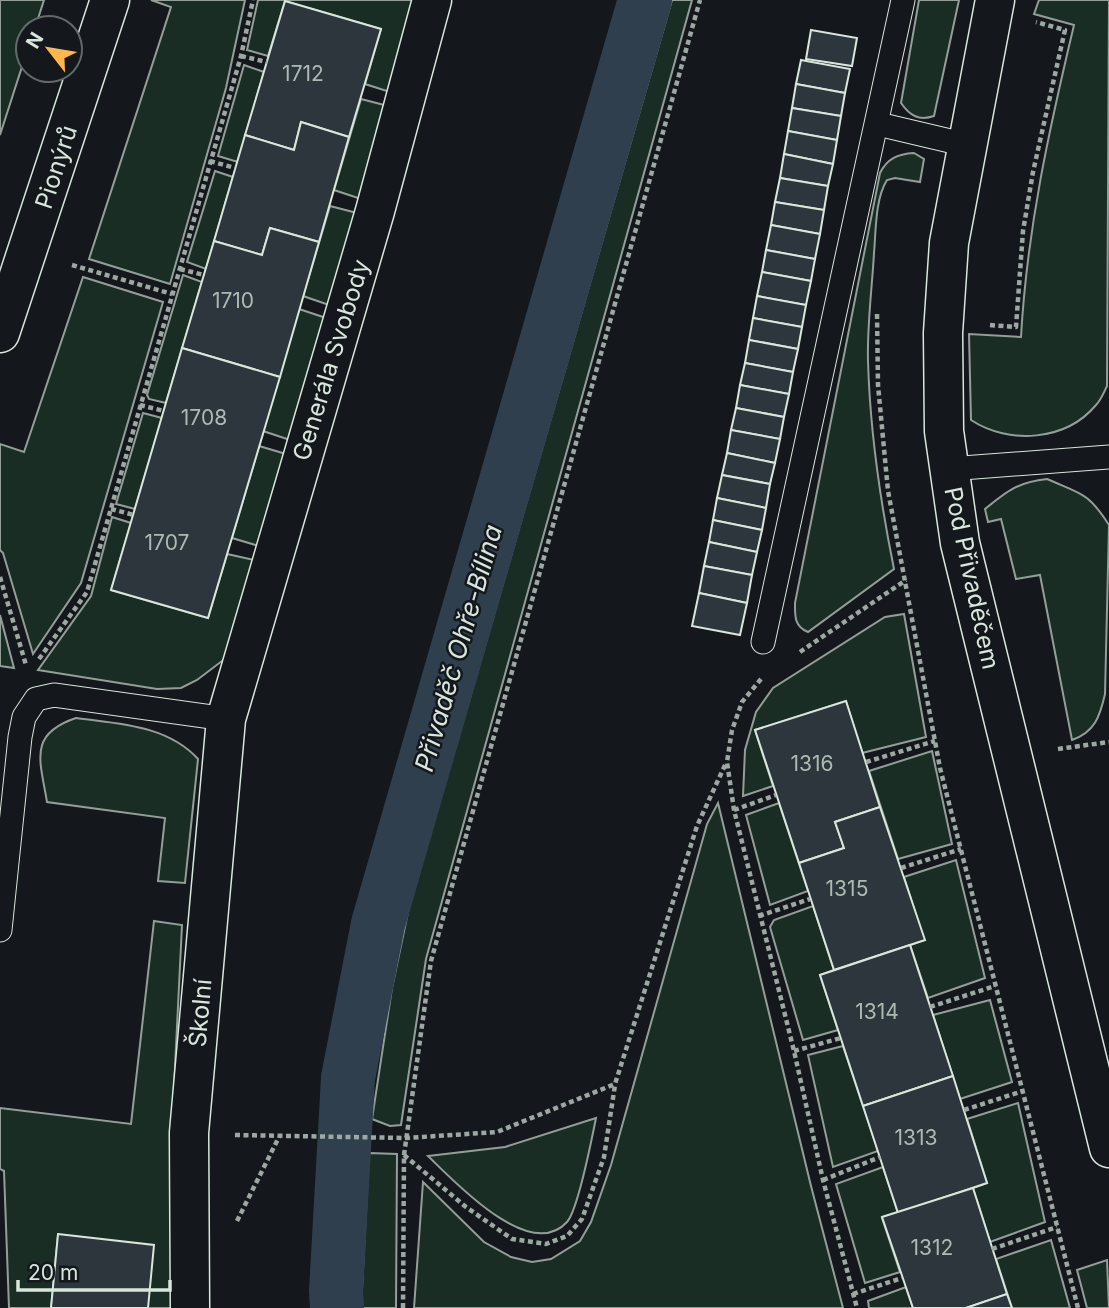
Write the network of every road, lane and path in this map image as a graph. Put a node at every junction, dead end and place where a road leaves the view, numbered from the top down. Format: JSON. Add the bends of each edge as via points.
{"nodes":[{"id":1,"x":110,"y":0,"type":"edge"},
{"id":2,"x":253,"y":0,"type":"edge"},
{"id":3,"x":432,"y":0,"type":"edge"},
{"id":4,"x":701,"y":0,"type":"edge"},
{"id":5,"x":903,"y":0,"type":"edge"},
{"id":6,"x":994,"y":5,"type":"edge"},
{"id":7,"x":241,"y":56,"type":"junction"},
{"id":8,"x":267,"y":62,"type":"dead end"},
{"id":9,"x":878,"y":124,"type":"junction"},
{"id":10,"x":967,"y":145,"type":"junction"},
{"id":11,"x":211,"y":161,"type":"junction"},
{"id":12,"x":235,"y":168,"type":"dead end"},
{"id":13,"x":29,"y":252,"type":"junction"},
{"id":14,"x":180,"y":269,"type":"junction"},
{"id":15,"x":204,"y":275,"type":"dead end"},
{"id":16,"x":172,"y":295,"type":"junction"},
{"id":17,"x":943,"y":322,"type":"junction"},
{"id":18,"x":0,"y":333,"type":"edge"},
{"id":19,"x":140,"y":405,"type":"junction"},
{"id":20,"x":164,"y":411,"type":"dead end"},
{"id":21,"x":1109,"y":457,"type":"edge"},
{"id":22,"x":949,"y":469,"type":"junction"},
{"id":23,"x":111,"y":509,"type":"junction"},
{"id":24,"x":134,"y":515,"type":"dead end"},
{"id":25,"x":0,"y":577,"type":"edge"},
{"id":26,"x":906,"y":580,"type":"dead end"},
{"id":27,"x":763,"y":642,"type":"dead end"},
{"id":28,"x":793,"y":657,"type":"dead end"},
{"id":29,"x":771,"y":672,"type":"dead end"},
{"id":30,"x":29,"y":674,"type":"junction"},
{"id":31,"x":36,"y":699,"type":"junction"},
{"id":32,"x":226,"y":719,"type":"junction"},
{"id":33,"x":935,"y":741,"type":"dead end"},
{"id":34,"x":727,"y":762,"type":"junction"},
{"id":35,"x":866,"y":762,"type":"dead end"},
{"id":36,"x":776,"y":795,"type":"dead end"},
{"id":37,"x":734,"y":810,"type":"junction"},
{"id":38,"x":961,"y":849,"type":"dead end"},
{"id":39,"x":901,"y":868,"type":"dead end"},
{"id":40,"x":810,"y":899,"type":"dead end"},
{"id":41,"x":759,"y":916,"type":"junction"},
{"id":42,"x":0,"y":930,"type":"edge"},
{"id":43,"x":995,"y":986,"type":"dead end"},
{"id":44,"x":930,"y":1007,"type":"dead end"},
{"id":45,"x":841,"y":1038,"type":"dead end"},
{"id":46,"x":794,"y":1051,"type":"junction"},
{"id":47,"x":615,"y":1084,"type":"junction"},
{"id":48,"x":1023,"y":1091,"type":"dead end"},
{"id":49,"x":964,"y":1110,"type":"dead end"},
{"id":50,"x":279,"y":1137,"type":"dead end"},
{"id":51,"x":406,"y":1139,"type":"junction"},
{"id":52,"x":1109,"y":1147,"type":"edge"},
{"id":53,"x":404,"y":1155,"type":"junction"},
{"id":54,"x":880,"y":1157,"type":"dead end"},
{"id":55,"x":823,"y":1180,"type":"junction"},
{"id":56,"x":1057,"y":1227,"type":"dead end"},
{"id":57,"x":992,"y":1249,"type":"dead end"},
{"id":58,"x":902,"y":1278,"type":"dead end"},
{"id":59,"x":853,"y":1294,"type":"junction"},
{"id":60,"x":190,"y":1308,"type":"edge"},
{"id":61,"x":403,"y":1308,"type":"edge"},
{"id":62,"x":857,"y":1308,"type":"edge"}],
"edges":[{"from":1,"to":13,"type":"street","name":"Pionýrů"},
{"from":2,"to":7,"type":"path"},
{"from":3,"to":32,"type":"street","name":"Generála Svobody"},
{"from":4,"to":51,"type":"path","via":[[431,961]]},
{"from":5,"to":9,"type":"lane"},
{"from":6,"to":10,"type":"street","name":"Pod Přivaděčem"},
{"from":6,"to":17,"type":"path","via":[[1065,30],[1025,219],[1016,327]]},
{"from":7,"to":8,"type":"path"},
{"from":7,"to":11,"type":"path"},
{"from":9,"to":10,"type":"lane"},
{"from":9,"to":27,"type":"lane"},
{"from":10,"to":17,"type":"street","name":"Pod Přivaděčem","via":[[949,243]]},
{"from":11,"to":12,"type":"path"},
{"from":11,"to":14,"type":"path"},
{"from":13,"to":16,"type":"path"},
{"from":13,"to":18,"type":"street","name":"Pionýrů"},
{"from":14,"to":15,"type":"path"},
{"from":14,"to":16,"type":"path"},
{"from":16,"to":19,"type":"path"},
{"from":17,"to":22,"type":"street","name":"Pod Přivaděčem"},
{"from":19,"to":20,"type":"path"},
{"from":19,"to":23,"type":"path"},
{"from":21,"to":22,"type":"lane"},
{"from":22,"to":52,"type":"street","name":"Pod Přivaděčem","via":[[960,543]]},
{"from":23,"to":24,"type":"path"},
{"from":23,"to":30,"type":"path","via":[[86,592]]},
{"from":25,"to":30,"type":"path"},
{"from":26,"to":28,"type":"path"},
{"from":29,"to":34,"type":"path","via":[[742,702]]},
{"from":30,"to":31,"type":"path"},
{"from":31,"to":32,"type":"lane","via":[[54,695]]},
{"from":31,"to":42,"type":"lane","via":[[24,717],[20,737]]},
{"from":32,"to":60,"type":"street","name":"Školní","via":[[189,1133]]},
{"from":33,"to":35,"type":"path"},
{"from":34,"to":37,"type":"path"},
{"from":34,"to":47,"type":"path","via":[[697,826]]},
{"from":36,"to":37,"type":"path"},
{"from":37,"to":41,"type":"path"},
{"from":38,"to":39,"type":"path"},
{"from":40,"to":41,"type":"path"},
{"from":41,"to":46,"type":"path"},
{"from":43,"to":44,"type":"path"},
{"from":45,"to":46,"type":"path"},
{"from":46,"to":55,"type":"path"},
{"from":47,"to":51,"type":"path","via":[[498,1132]]},
{"from":47,"to":53,"type":"path","via":[[604,1157],[582,1219],[567,1236],[546,1244],[512,1239]]},
{"from":48,"to":49,"type":"path"},
{"from":50,"to":51,"type":"path"},
{"from":51,"to":53,"type":"path"},
{"from":53,"to":61,"type":"path"},
{"from":54,"to":55,"type":"path"},
{"from":55,"to":59,"type":"path"},
{"from":56,"to":57,"type":"path"},
{"from":58,"to":59,"type":"path"},
{"from":59,"to":62,"type":"path"}]}
